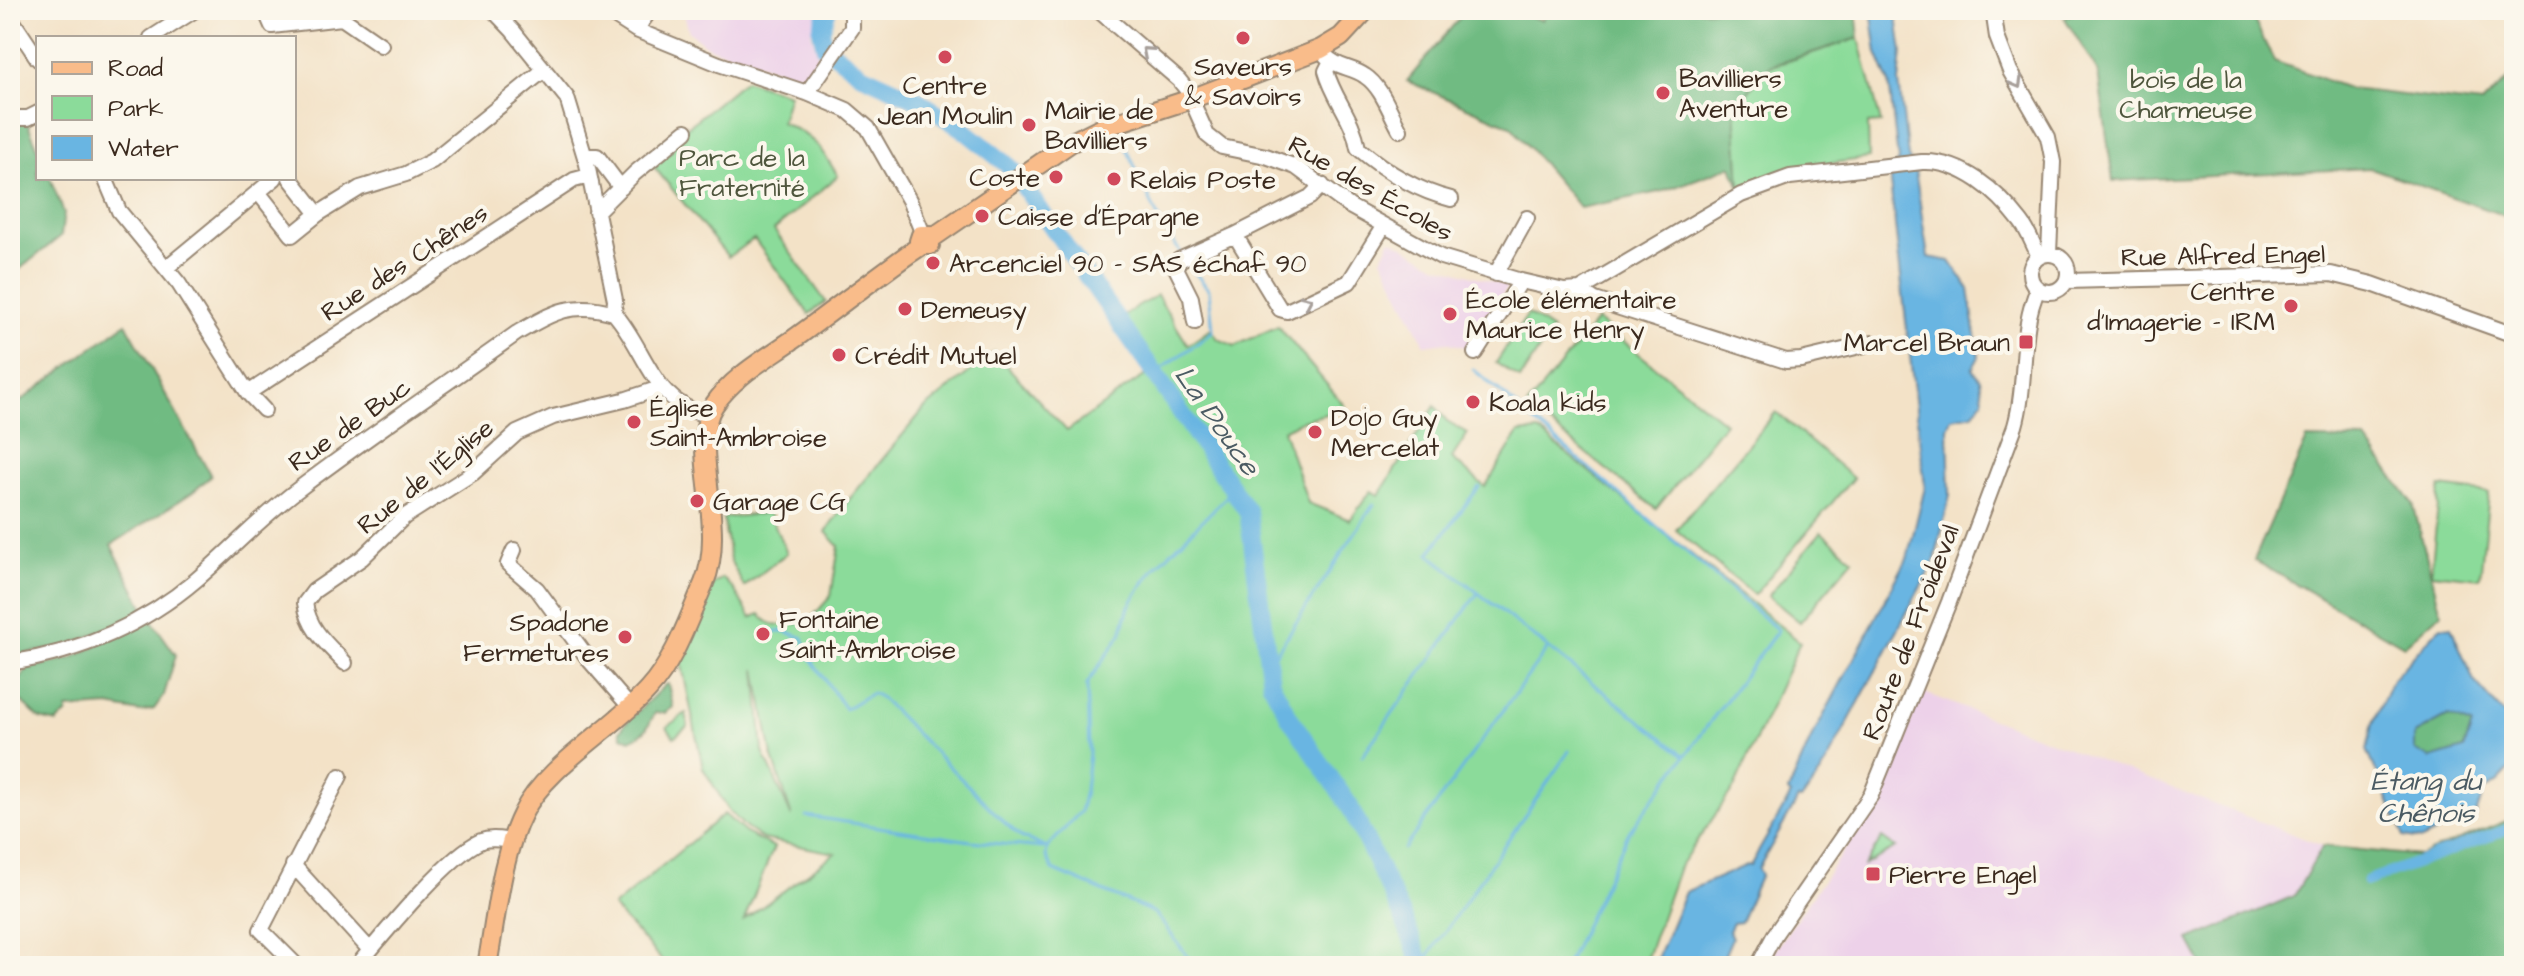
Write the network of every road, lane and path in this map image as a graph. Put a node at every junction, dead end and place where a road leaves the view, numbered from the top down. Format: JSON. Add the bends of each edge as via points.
{"nodes":[{"id":1,"x":195,"y":10,"type":"edge"},
{"id":2,"x":265,"y":10,"type":"edge"},
{"id":3,"x":493,"y":10,"type":"edge"},
{"id":4,"x":605,"y":10,"type":"edge"},
{"id":5,"x":650,"y":10,"type":"edge"},
{"id":6,"x":852,"y":10,"type":"edge"},
{"id":7,"x":1098,"y":10,"type":"edge"},
{"id":8,"x":1366,"y":10,"type":"edge"},
{"id":9,"x":1993,"y":10,"type":"edge"},
{"id":10,"x":10,"y":17,"type":"edge"},
{"id":11,"x":636,"y":30,"type":"junction"},
{"id":12,"x":154,"y":36,"type":"edge"},
{"id":13,"x":381,"y":45,"type":"dead end"},
{"id":14,"x":1326,"y":55,"type":"junction"},
{"id":15,"x":36,"y":56,"type":"edge"},
{"id":16,"x":544,"y":70,"type":"junction"},
{"id":17,"x":807,"y":93,"type":"junction"},
{"id":18,"x":1191,"y":99,"type":"junction"},
{"id":19,"x":36,"y":114,"type":"edge"},
{"id":20,"x":10,"y":118,"type":"edge"},
{"id":21,"x":1400,"y":130,"type":"dead end"},
{"id":22,"x":686,"y":131,"type":"dead end"},
{"id":23,"x":585,"y":156,"type":"junction"},
{"id":24,"x":589,"y":176,"type":"junction"},
{"id":25,"x":106,"y":180,"type":"edge"},
{"id":26,"x":273,"y":180,"type":"edge"},
{"id":27,"x":292,"y":180,"type":"edge"},
{"id":28,"x":1322,"y":185,"type":"junction"},
{"id":29,"x":621,"y":188,"type":"junction"},
{"id":30,"x":258,"y":192,"type":"junction"},
{"id":31,"x":1451,"y":199,"type":"dead end"},
{"id":32,"x":596,"y":212,"type":"junction"},
{"id":33,"x":318,"y":214,"type":"junction"},
{"id":34,"x":1527,"y":218,"type":"dead end"},
{"id":35,"x":1383,"y":227,"type":"junction"},
{"id":36,"x":1235,"y":235,"type":"junction"},
{"id":37,"x":925,"y":239,"type":"junction"},
{"id":38,"x":2044,"y":254,"type":"junction"},
{"id":39,"x":166,"y":268,"type":"junction"},
{"id":40,"x":1496,"y":274,"type":"junction"},
{"id":41,"x":1521,"y":281,"type":"junction"},
{"id":42,"x":2067,"y":281,"type":"junction"},
{"id":43,"x":1585,"y":287,"type":"junction"},
{"id":44,"x":2038,"y":289,"type":"junction"},
{"id":45,"x":614,"y":313,"type":"junction"},
{"id":46,"x":1195,"y":322,"type":"dead end"},
{"id":47,"x":2514,"y":335,"type":"edge"},
{"id":48,"x":1873,"y":343,"type":"dead end"},
{"id":49,"x":1475,"y":353,"type":"dead end"},
{"id":50,"x":660,"y":388,"type":"junction"},
{"id":51,"x":248,"y":393,"type":"junction"},
{"id":52,"x":264,"y":410,"type":"dead end"},
{"id":53,"x":708,"y":415,"type":"junction"},
{"id":54,"x":514,"y":550,"type":"dead end"},
{"id":55,"x":10,"y":663,"type":"edge"},
{"id":56,"x":345,"y":663,"type":"dead end"},
{"id":57,"x":630,"y":707,"type":"junction"},
{"id":58,"x":340,"y":776,"type":"dead end"},
{"id":59,"x":513,"y":841,"type":"junction"},
{"id":60,"x":293,"y":865,"type":"junction"},
{"id":61,"x":370,"y":950,"type":"junction"},
{"id":62,"x":297,"y":966,"type":"edge"},
{"id":63,"x":357,"y":966,"type":"edge"},
{"id":64,"x":487,"y":966,"type":"edge"},
{"id":65,"x":1758,"y":966,"type":"edge"}],
"edges":[{"from":1,"to":12,"type":"street"},
{"from":2,"to":13,"type":"street","via":[[272,26],[342,18]]},
{"from":3,"to":16,"type":"street"},
{"from":4,"to":11,"type":"street"},
{"from":5,"to":11,"type":"street"},
{"from":6,"to":17,"type":"street","via":[[852,28]]},
{"from":18,"to":7,"type":"street","name":"Rue des Écoles","one_way":true,"via":[[1179,80]]},
{"from":8,"to":14,"type":"main road"},
{"from":9,"to":38,"type":"street","one_way":true,"via":[[2010,71],[2051,150]]},
{"from":10,"to":15,"type":"street"},
{"from":11,"to":17,"type":"street"},
{"from":14,"to":18,"type":"main road"},
{"from":14,"to":21,"type":"street","via":[[1376,87]]},
{"from":14,"to":31,"type":"street","via":[[1328,79],[1354,128],[1358,148],[1422,191]]},
{"from":16,"to":23,"type":"street","via":[[567,98]]},
{"from":16,"to":33,"type":"street","via":[[432,161],[360,188]]},
{"from":17,"to":37,"type":"street","via":[[847,110],[868,128]]},
{"from":18,"to":28,"type":"street","name":"Rue des Écoles","via":[[1207,135],[1222,147],[1296,167]]},
{"from":18,"to":37,"type":"main road","via":[[1070,143]]},
{"from":19,"to":20,"type":"street"},
{"from":22,"to":29,"type":"street"},
{"from":23,"to":24,"type":"street"},
{"from":23,"to":29,"type":"street","via":[[597,156]]},
{"from":24,"to":32,"type":"street"},
{"from":24,"to":51,"type":"street","name":"Rue des Chênes","via":[[574,180]]},
{"from":25,"to":39,"type":"street","via":[[119,211]]},
{"from":26,"to":30,"type":"street"},
{"from":27,"to":33,"type":"street"},
{"from":28,"to":35,"type":"street","name":"Rue des Écoles"},
{"from":28,"to":36,"type":"street","via":[[1310,197]]},
{"from":29,"to":32,"type":"street"},
{"from":30,"to":33,"type":"street","via":[[292,235]]},
{"from":30,"to":39,"type":"street"},
{"from":32,"to":45,"type":"street"},
{"from":34,"to":40,"type":"street"},
{"from":36,"to":35,"type":"street","one_way":true,"via":[[1280,309],[1287,311],[1349,282]]},
{"from":35,"to":40,"type":"street","name":"Rue des Écoles","via":[[1441,257]]},
{"from":36,"to":46,"type":"street","via":[[1175,266],[1191,298]]},
{"from":37,"to":53,"type":"main road","via":[[729,386]]},
{"from":38,"to":42,"type":"street","via":[[2066,262]]},
{"from":38,"to":43,"type":"street","via":[[1995,193],[1958,166],[1917,162],[1790,177],[1741,195]]},
{"from":38,"to":44,"type":"street","via":[[2031,266]]},
{"from":39,"to":51,"type":"street"},
{"from":40,"to":41,"type":"street","name":"Rue des Écoles"},
{"from":41,"to":43,"type":"street","name":"Rue des Écoles","via":[[1564,291]]},
{"from":41,"to":49,"type":"street"},
{"from":42,"to":44,"type":"street","via":[[2051,292]]},
{"from":42,"to":47,"type":"street","name":"Rue Alfred Engel","via":[[2331,274]]},
{"from":43,"to":48,"type":"street","name":"Rue des Écoles","via":[[1595,300],[1786,361]]},
{"from":44,"to":65,"type":"street","name":"Route de Froideval","via":[[2028,314],[2023,399],[2015,426],[1894,741],[1862,809]]},
{"from":45,"to":50,"type":"street"},
{"from":45,"to":55,"type":"street","name":"Rue de Buc","via":[[588,306],[546,316],[302,486],[195,581],[132,624],[76,649]]},
{"from":50,"to":53,"type":"street","via":[[682,407]]},
{"from":50,"to":56,"type":"street","name":"Rue de l'Église","via":[[553,417],[517,433],[473,473],[404,517],[362,558],[314,591],[305,603],[307,620]]},
{"from":51,"to":52,"type":"street"},
{"from":53,"to":57,"type":"main road","via":[[704,432],[714,535],[706,580],[670,657],[653,685]]},
{"from":54,"to":57,"type":"street","via":[[508,564],[537,589]]},
{"from":57,"to":59,"type":"main road","via":[[540,788],[522,813]]},
{"from":58,"to":60,"type":"street"},
{"from":59,"to":61,"type":"street","via":[[484,840],[462,852]]},
{"from":59,"to":64,"type":"main road"},
{"from":60,"to":61,"type":"street"},
{"from":60,"to":62,"type":"street","via":[[261,930]]},
{"from":61,"to":63,"type":"street"}]}
